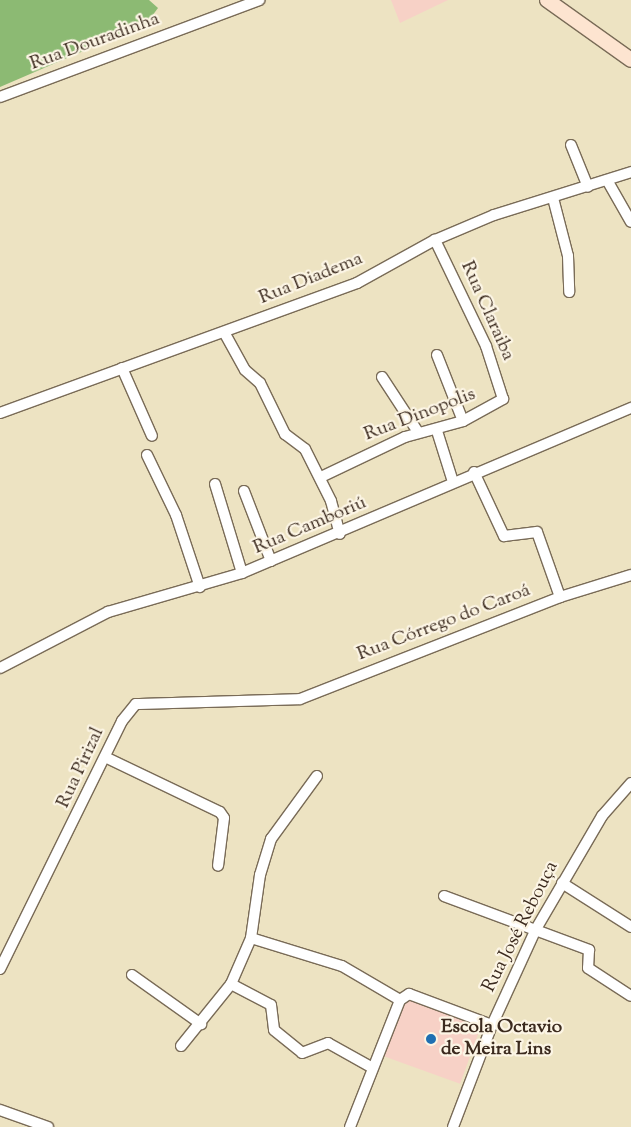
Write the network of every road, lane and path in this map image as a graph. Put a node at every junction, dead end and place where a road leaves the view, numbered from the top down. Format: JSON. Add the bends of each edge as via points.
{"nodes":[{"id":1,"x":258,"y":0,"type":"edge"},
{"id":2,"x":547,"y":0,"type":"edge"},
{"id":3,"x":631,"y":60,"type":"edge"},
{"id":4,"x":0,"y":97,"type":"edge"},
{"id":5,"x":571,"y":145,"type":"dead end"},
{"id":6,"x":631,"y":172,"type":"edge"},
{"id":7,"x":607,"y":180,"type":"junction"},
{"id":8,"x":588,"y":187,"type":"junction"},
{"id":9,"x":553,"y":198,"type":"junction"},
{"id":10,"x":631,"y":222,"type":"edge"},
{"id":11,"x":435,"y":240,"type":"junction"},
{"id":12,"x":569,"y":292,"type":"dead end"},
{"id":13,"x":224,"y":332,"type":"junction"},
{"id":14,"x":437,"y":355,"type":"dead end"},
{"id":15,"x":122,"y":368,"type":"junction"},
{"id":16,"x":382,"y":377,"type":"dead end"},
{"id":17,"x":504,"y":397,"type":"joint"},
{"id":18,"x":631,"y":408,"type":"edge"},
{"id":19,"x":0,"y":413,"type":"edge"},
{"id":20,"x":463,"y":421,"type":"junction"},
{"id":21,"x":436,"y":431,"type":"junction"},
{"id":22,"x":418,"y":432,"type":"junction"},
{"id":23,"x":152,"y":436,"type":"dead end"},
{"id":24,"x":147,"y":455,"type":"dead end"},
{"id":25,"x":474,"y":472,"type":"junction"},
{"id":26,"x":321,"y":477,"type":"junction"},
{"id":27,"x":453,"y":482,"type":"junction"},
{"id":28,"x":215,"y":484,"type":"dead end"},
{"id":29,"x":244,"y":491,"type":"dead end"},
{"id":30,"x":340,"y":534,"type":"junction"},
{"id":31,"x":271,"y":561,"type":"junction"},
{"id":32,"x":242,"y":573,"type":"junction"},
{"id":33,"x":631,"y":576,"type":"edge"},
{"id":34,"x":200,"y":587,"type":"junction"},
{"id":35,"x":560,"y":598,"type":"junction"},
{"id":36,"x":0,"y":668,"type":"edge"},
{"id":37,"x":270,"y":702,"type":"joint"},
{"id":38,"x":105,"y":758,"type":"junction"},
{"id":39,"x":317,"y":776,"type":"dead end"},
{"id":40,"x":631,"y":783,"type":"edge"},
{"id":41,"x":218,"y":866,"type":"dead end"},
{"id":42,"x":562,"y":883,"type":"junction"},
{"id":43,"x":444,"y":896,"type":"dead end"},
{"id":44,"x":631,"y":927,"type":"edge"},
{"id":45,"x":536,"y":930,"type":"junction"},
{"id":46,"x":251,"y":938,"type":"junction"},
{"id":47,"x":0,"y":969,"type":"edge"},
{"id":48,"x":132,"y":975,"type":"dead end"},
{"id":49,"x":231,"y":984,"type":"junction"},
{"id":50,"x":631,"y":996,"type":"edge"},
{"id":51,"x":400,"y":1000,"type":"junction"},
{"id":52,"x":201,"y":1024,"type":"junction"},
{"id":53,"x":492,"y":1024,"type":"junction"},
{"id":54,"x":181,"y":1046,"type":"dead end"},
{"id":55,"x":373,"y":1068,"type":"junction"},
{"id":56,"x":0,"y":1110,"type":"edge"},
{"id":57,"x":48,"y":1127,"type":"edge"},
{"id":58,"x":350,"y":1127,"type":"edge"},
{"id":59,"x":453,"y":1127,"type":"edge"}],
"edges":[{"from":1,"to":4,"type":"street","name":"Rua Douradinha"},
{"from":2,"to":3,"type":"main road"},
{"from":5,"to":8,"type":"street"},
{"from":6,"to":7,"type":"street","name":"Rua Diadema"},
{"from":7,"to":8,"type":"street","name":"Rua Diadema"},
{"from":7,"to":10,"type":"street"},
{"from":8,"to":9,"type":"street","name":"Rua Diadema"},
{"from":9,"to":11,"type":"street","name":"Rua Diadema"},
{"from":9,"to":12,"type":"street","via":[[568,256]]},
{"from":11,"to":13,"type":"street","name":"Rua Diadema","via":[[356,283]]},
{"from":11,"to":17,"type":"street","name":"Rua Claraiba","via":[[486,346]]},
{"from":13,"to":15,"type":"street","name":"Rua Diadema"},
{"from":13,"to":26,"type":"street","via":[[245,370],[260,383],[284,434],[292,444],[305,449]]},
{"from":14,"to":20,"type":"street"},
{"from":15,"to":19,"type":"street","name":"Rua Diadema"},
{"from":15,"to":23,"type":"street"},
{"from":16,"to":22,"type":"street"},
{"from":17,"to":20,"type":"street","name":"Rua Dinopolis"},
{"from":18,"to":25,"type":"street","name":"Rua Camboriú"},
{"from":20,"to":21,"type":"street","name":"Rua Dinopolis"},
{"from":21,"to":22,"type":"street","name":"Rua Dinopolis"},
{"from":21,"to":27,"type":"street"},
{"from":22,"to":26,"type":"street","name":"Rua Dinopolis"},
{"from":24,"to":34,"type":"street","via":[[176,515]]},
{"from":25,"to":27,"type":"street","name":"Rua Camboriú"},
{"from":25,"to":35,"type":"street","via":[[504,536],[537,532]]},
{"from":26,"to":30,"type":"street"},
{"from":27,"to":30,"type":"street","name":"Rua Camboriú"},
{"from":28,"to":32,"type":"street"},
{"from":29,"to":31,"type":"street"},
{"from":30,"to":31,"type":"street","name":"Rua Camboriú"},
{"from":31,"to":32,"type":"street","name":"Rua Camboriú"},
{"from":32,"to":34,"type":"street","name":"Rua Camboriú"},
{"from":33,"to":35,"type":"street","name":"Rua Córrego do Caroá"},
{"from":34,"to":36,"type":"street","name":"Rua Camboriú","via":[[126,605],[58,635]]},
{"from":35,"to":37,"type":"street","name":"Rua Córrego do Caroá","via":[[329,689]]},
{"from":37,"to":38,"type":"street","name":"Rua Pirizal","via":[[143,701],[130,708]]},
{"from":38,"to":41,"type":"street","via":[[220,812],[224,818]]},
{"from":38,"to":47,"type":"street","name":"Rua Pirizal"},
{"from":39,"to":46,"type":"street","via":[[271,838],[260,875]]},
{"from":40,"to":42,"type":"street","name":"Rua José Rebouça","via":[[602,816]]},
{"from":42,"to":44,"type":"street"},
{"from":42,"to":45,"type":"street","name":"Rua José Rebouça"},
{"from":43,"to":45,"type":"street"},
{"from":45,"to":50,"type":"street","via":[[589,950],[588,968]]},
{"from":45,"to":53,"type":"street","name":"Rua José Rebouça"},
{"from":46,"to":49,"type":"street"},
{"from":46,"to":51,"type":"street","via":[[342,966]]},
{"from":48,"to":52,"type":"street"},
{"from":49,"to":52,"type":"street"},
{"from":49,"to":55,"type":"street","via":[[271,1005],[274,1030],[302,1053],[332,1044]]},
{"from":51,"to":53,"type":"street","via":[[409,994]]},
{"from":51,"to":55,"type":"street"},
{"from":52,"to":54,"type":"street"},
{"from":53,"to":59,"type":"street","name":"Rua José Rebouça"},
{"from":55,"to":58,"type":"street"},
{"from":56,"to":57,"type":"street"}]}
